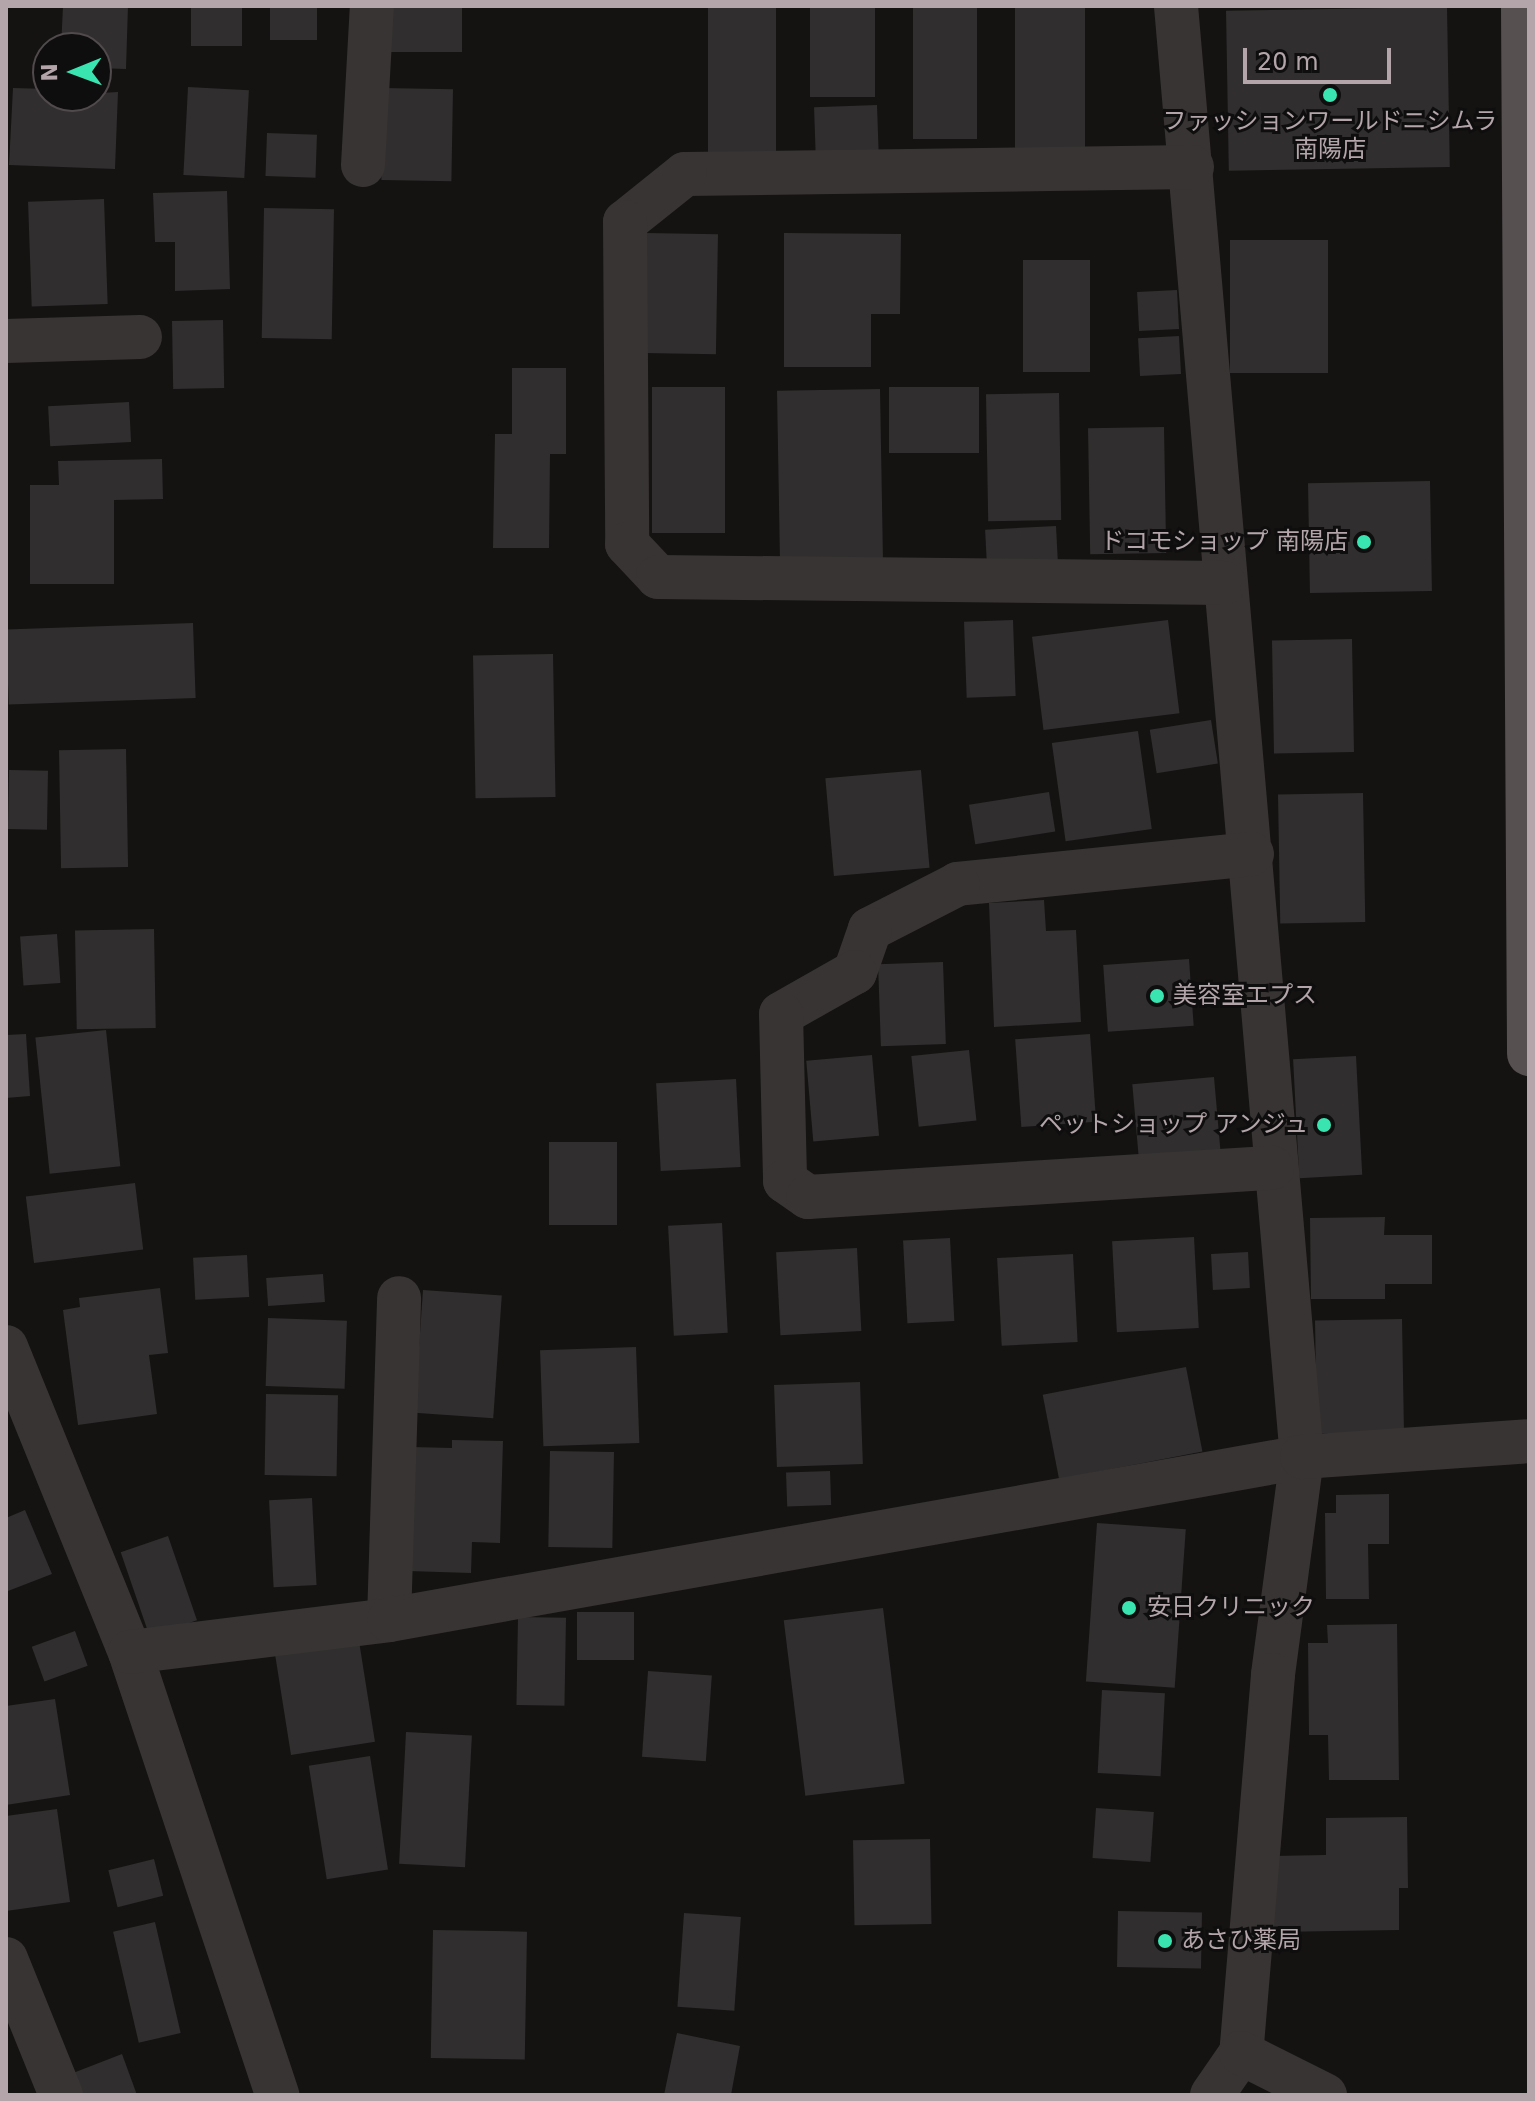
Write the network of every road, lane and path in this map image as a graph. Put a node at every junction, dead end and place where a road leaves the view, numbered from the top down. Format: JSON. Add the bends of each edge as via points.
{"nodes":[{"id":1,"x":372,"y":6,"type":"edge"},
{"id":2,"x":1176,"y":6,"type":"edge"},
{"id":3,"x":1523,"y":6,"type":"edge"},
{"id":4,"x":363,"y":165,"type":"dead end"},
{"id":5,"x":1192,"y":167,"type":"junction"},
{"id":6,"x":140,"y":337,"type":"dead end"},
{"id":7,"x":6,"y":341,"type":"edge"},
{"id":8,"x":1224,"y":583,"type":"junction"},
{"id":9,"x":1528,"y":782,"type":"edge"},
{"id":10,"x":1252,"y":854,"type":"junction"},
{"id":11,"x":1529,"y":1054,"type":"edge"},
{"id":12,"x":1272,"y":1168,"type":"junction"},
{"id":13,"x":399,"y":1298,"type":"dead end"},
{"id":14,"x":6,"y":1347,"type":"edge"},
{"id":15,"x":1529,"y":1441,"type":"edge"},
{"id":16,"x":1302,"y":1457,"type":"junction"},
{"id":17,"x":389,"y":1620,"type":"junction"},
{"id":18,"x":130,"y":1652,"type":"junction"},
{"id":19,"x":6,"y":1959,"type":"edge"},
{"id":20,"x":1241,"y":2053,"type":"junction"},
{"id":21,"x":61,"y":2095,"type":"edge"},
{"id":22,"x":277,"y":2095,"type":"edge"},
{"id":23,"x":1212,"y":2095,"type":"edge"},
{"id":24,"x":1325,"y":2095,"type":"edge"}],
"edges":[{"from":1,"to":4,"type":"street"},
{"from":2,"to":5,"type":"street"},
{"from":3,"to":9,"type":"main road"},
{"from":5,"to":8,"type":"street"},
{"from":5,"to":8,"type":"street","via":[[685,174],[625,222],[627,544],[658,577]]},
{"from":6,"to":7,"type":"street"},
{"from":8,"to":10,"type":"street"},
{"from":9,"to":11,"type":"main road"},
{"from":10,"to":12,"type":"street"},
{"from":10,"to":12,"type":"street","via":[[958,884],[870,929],[855,972],[781,1014],[785,1181],[808,1197]]},
{"from":12,"to":16,"type":"street"},
{"from":13,"to":17,"type":"street"},
{"from":14,"to":18,"type":"street"},
{"from":15,"to":16,"type":"street"},
{"from":16,"to":17,"type":"street"},
{"from":16,"to":20,"type":"street","via":[[1273,1675]]},
{"from":17,"to":18,"type":"street"},
{"from":18,"to":22,"type":"street"},
{"from":19,"to":21,"type":"street"},
{"from":20,"to":23,"type":"street"},
{"from":20,"to":24,"type":"street"}]}
